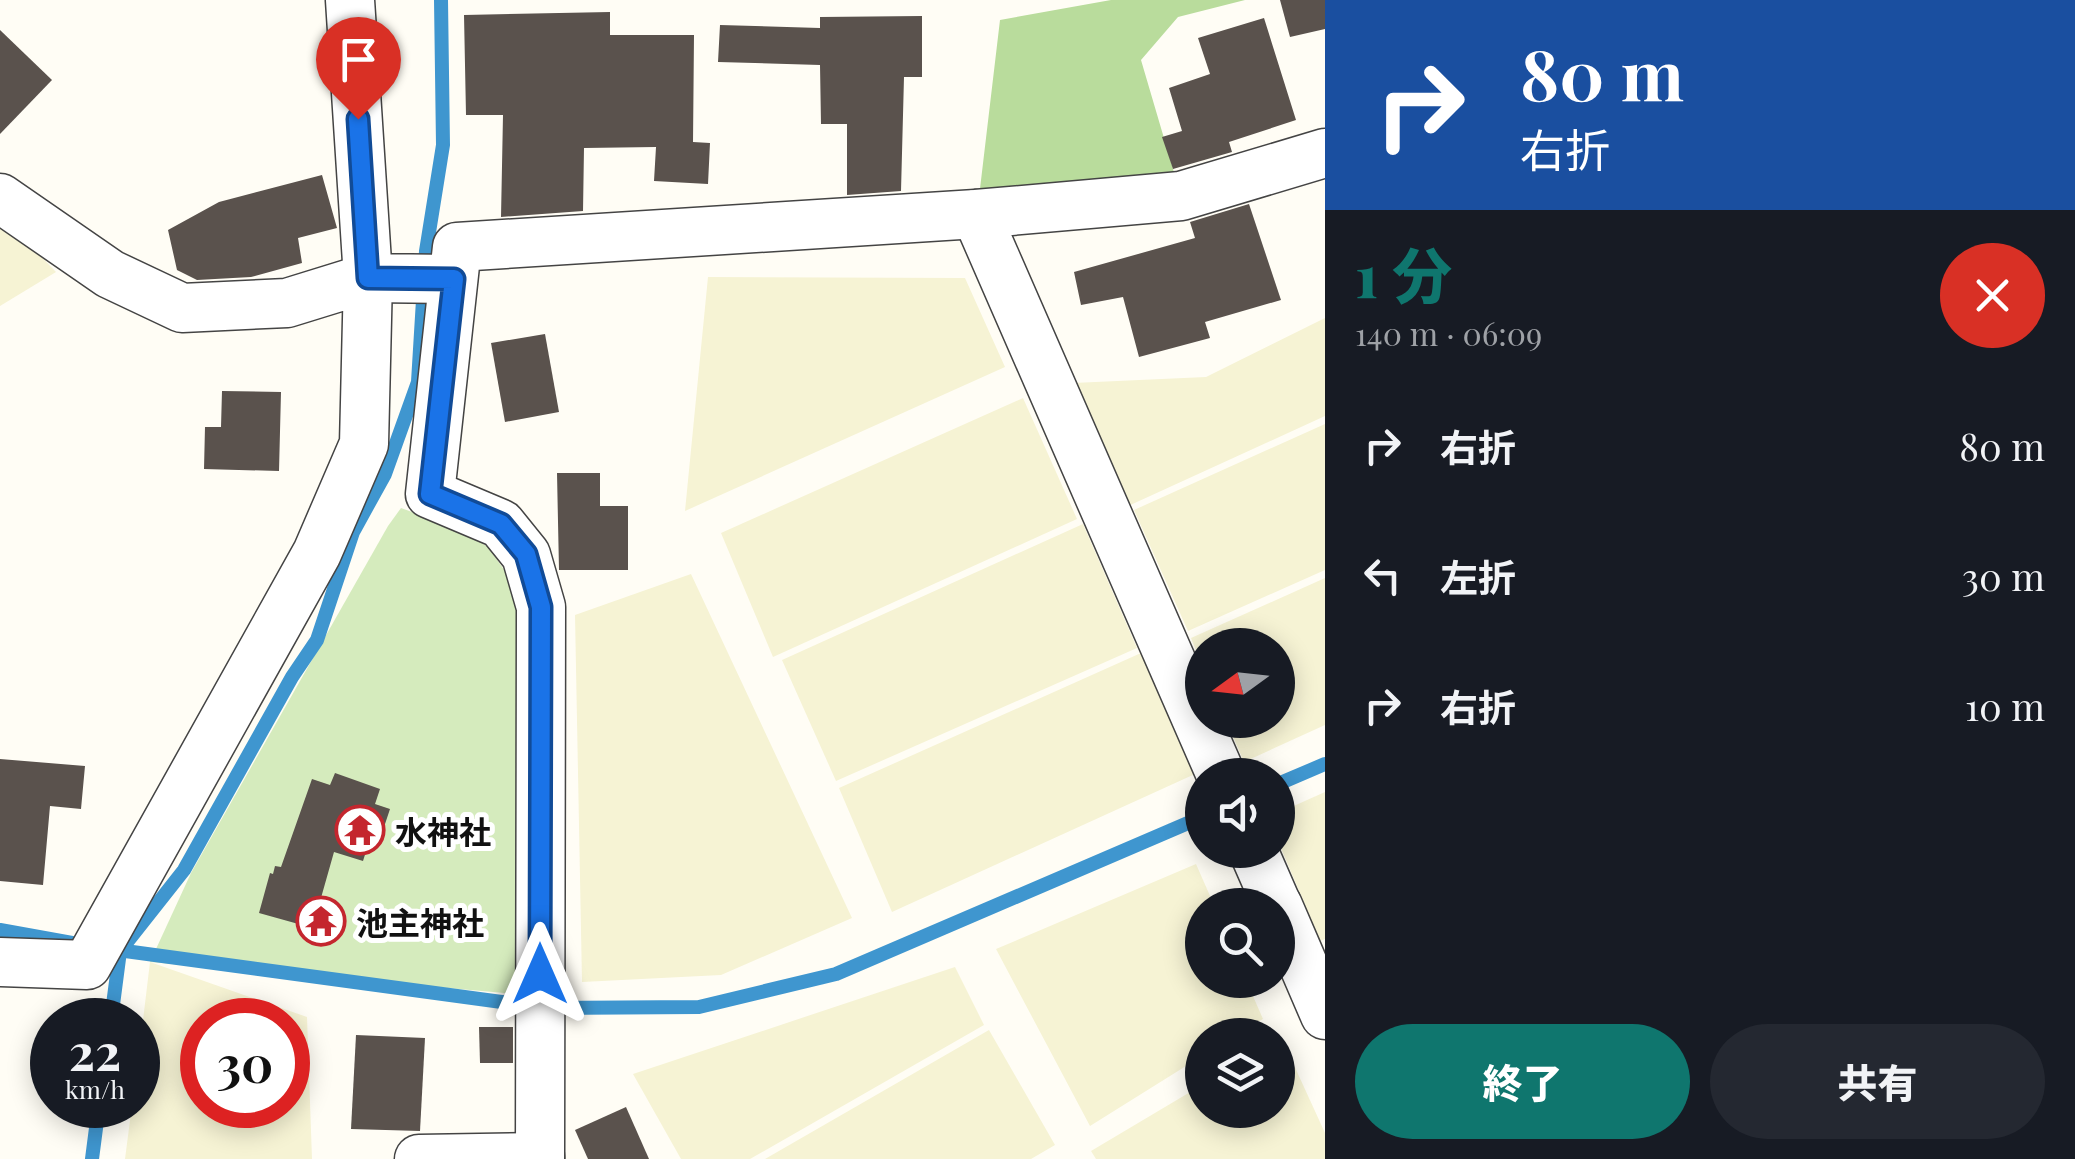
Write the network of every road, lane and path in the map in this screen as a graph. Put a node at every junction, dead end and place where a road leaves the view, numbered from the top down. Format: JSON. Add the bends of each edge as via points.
{"nodes":[{"id":1,"x":350,"y":0,"type":"edge"},
{"id":2,"x":1325,"y":153,"type":"edge"},
{"id":3,"x":0,"y":198,"type":"edge"},
{"id":4,"x":976,"y":214,"type":"junction"},
{"id":5,"x":368,"y":278,"type":"junction"},
{"id":6,"x":454,"y":279,"type":"junction"},
{"id":7,"x":1213,"y":758,"type":"edge"},
{"id":8,"x":1295,"y":946,"type":"edge"},
{"id":9,"x":0,"y":962,"type":"edge"},
{"id":10,"x":1325,"y":1015,"type":"edge"},
{"id":11,"x":540,"y":1158,"type":"edge"},
{"id":12,"x":419,"y":1159,"type":"edge"}],
"edges":[{"from":1,"to":5,"type":"street"},
{"from":2,"to":4,"type":"street","via":[[1181,196]]},
{"from":3,"to":5,"type":"street","via":[[110,274],[182,308],[287,303]]},
{"from":4,"to":6,"type":"street","via":[[457,247]]},
{"from":4,"to":7,"type":"street"},
{"from":5,"to":6,"type":"street"},
{"from":5,"to":9,"type":"street","via":[[364,444],[317,553],[98,946]]},
{"from":6,"to":11,"type":"street","via":[[430,494],[501,524],[526,554],[541,607]]},
{"from":8,"to":10,"type":"street"},
{"from":11,"to":12,"type":"street"}]}
